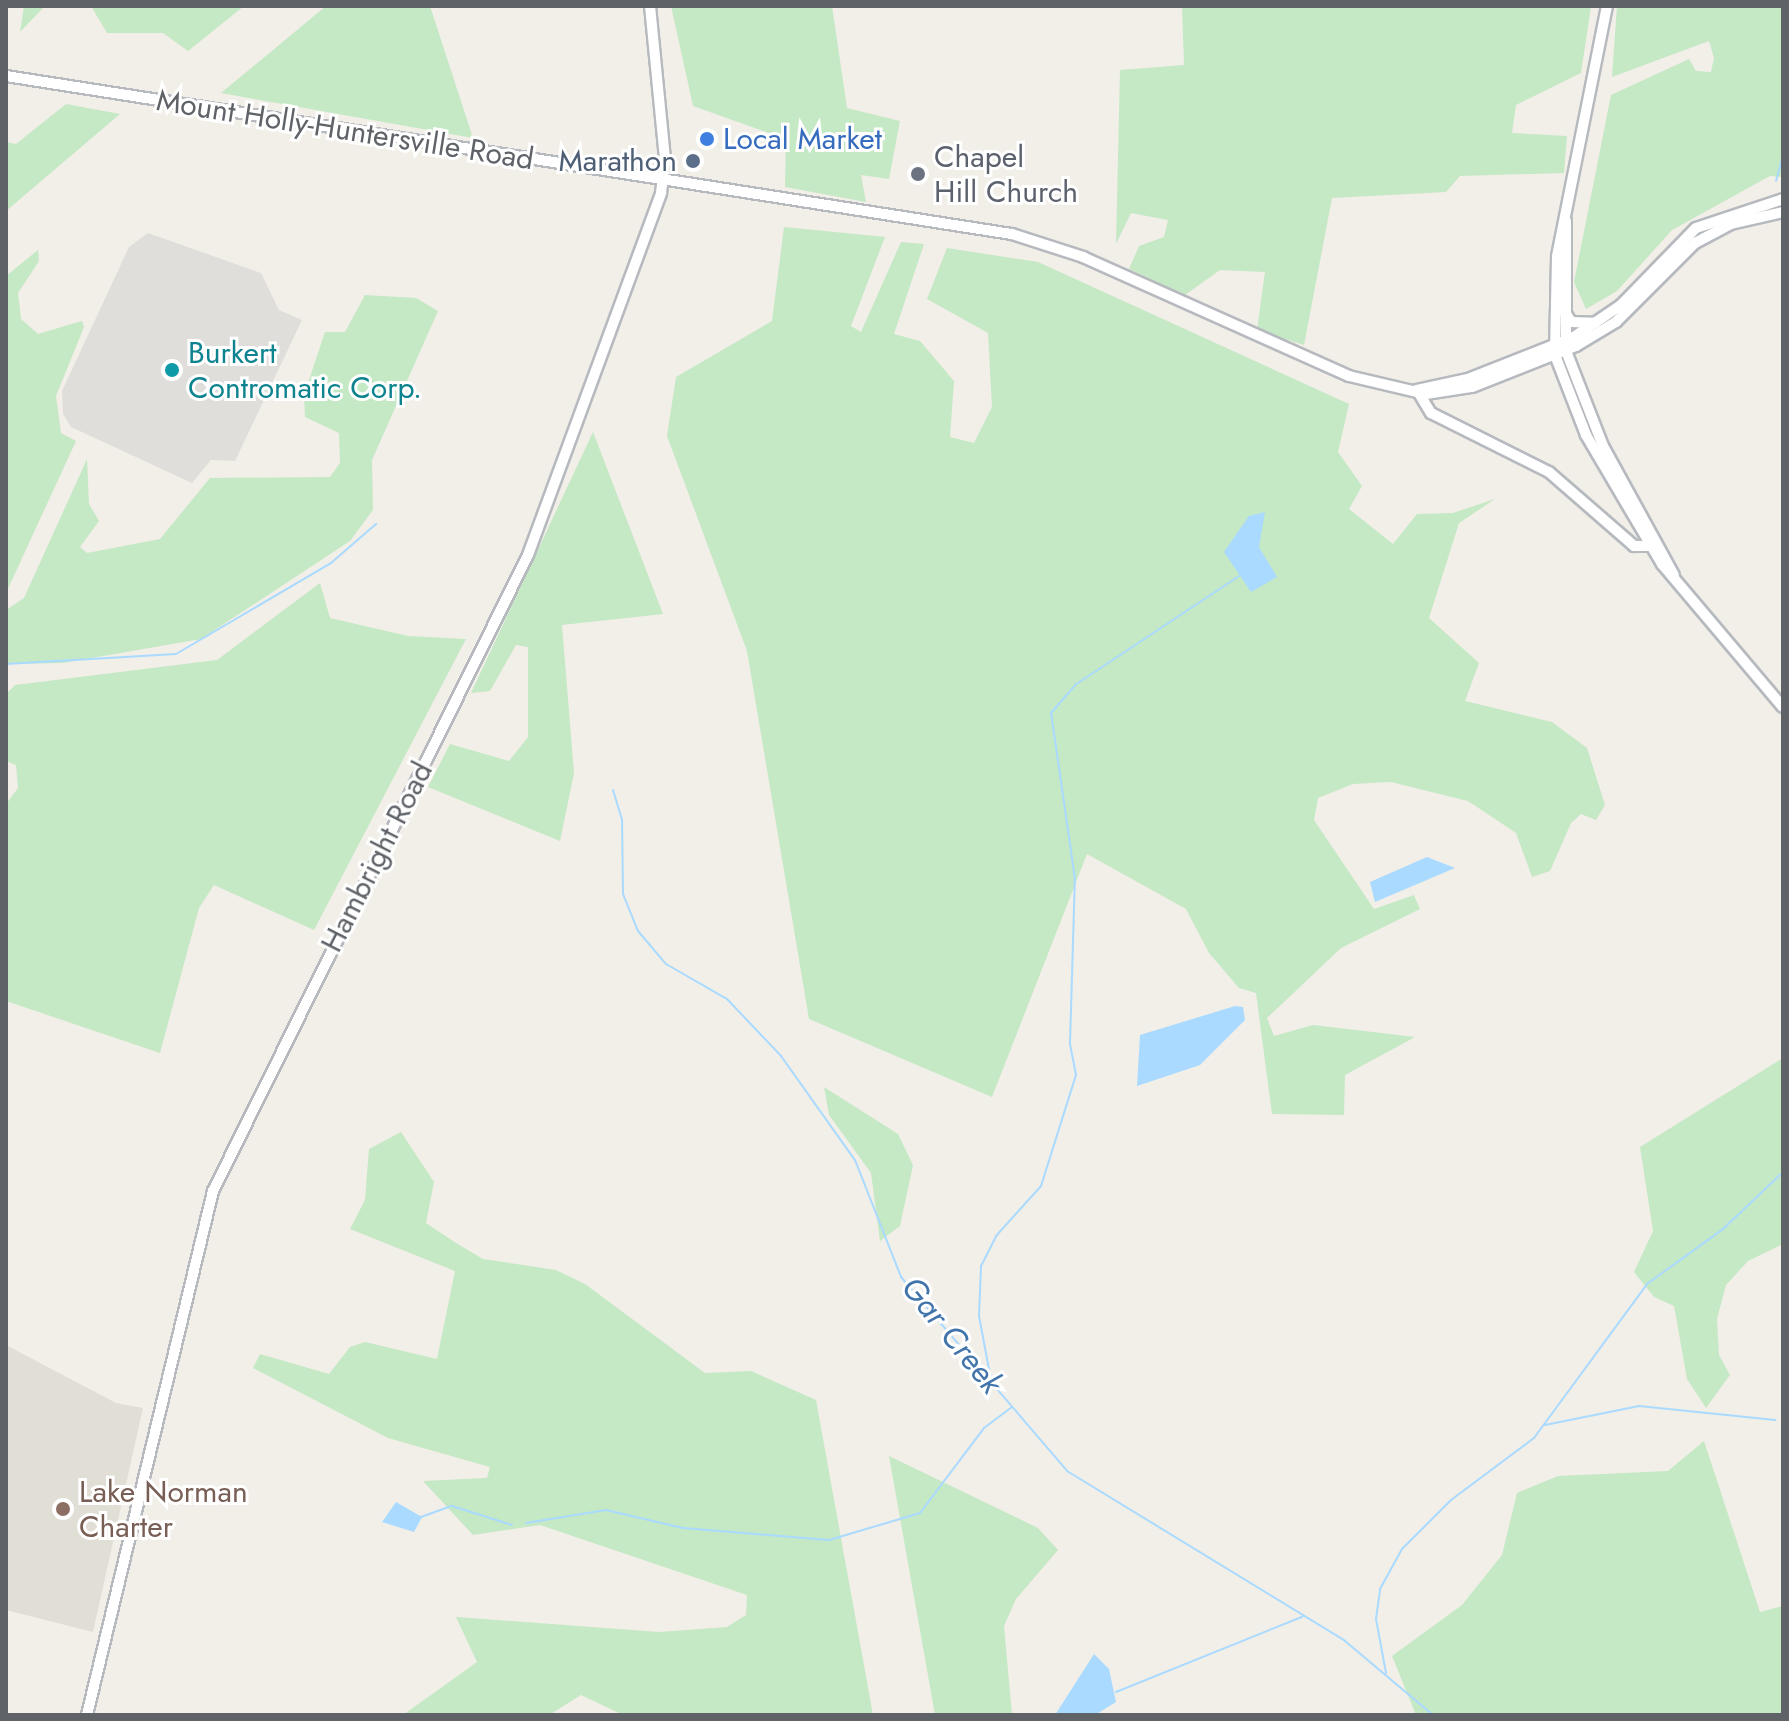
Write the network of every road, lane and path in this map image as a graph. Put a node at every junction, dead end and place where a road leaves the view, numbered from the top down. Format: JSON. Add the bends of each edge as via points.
{"nodes":[{"id":1,"x":650,"y":6,"type":"edge"},
{"id":2,"x":1607,"y":6,"type":"edge"},
{"id":3,"x":6,"y":76,"type":"edge"},
{"id":4,"x":664,"y":181,"type":"junction"},
{"id":5,"x":1783,"y":199,"type":"edge"},
{"id":6,"x":1783,"y":212,"type":"edge"},
{"id":7,"x":1566,"y":221,"type":"junction"},
{"id":8,"x":1561,"y":296,"type":"junction"},
{"id":9,"x":1597,"y":323,"type":"junction"},
{"id":10,"x":1559,"y":348,"type":"junction"},
{"id":11,"x":1417,"y":390,"type":"junction"},
{"id":12,"x":1652,"y":546,"type":"junction"},
{"id":13,"x":1674,"y":576,"type":"junction"},
{"id":14,"x":1783,"y":707,"type":"edge"},
{"id":15,"x":87,"y":1715,"type":"edge"}],
"edges":[{"from":1,"to":4,"type":"main road","name":"Hambright Road"},
{"from":2,"to":7,"type":"main road"},
{"from":3,"to":4,"type":"main road","name":"Mount Holly-Huntersville Road"},
{"from":4,"to":11,"type":"main road","name":"Mount Holly-Huntersville Road","via":[[1034,240],[1349,376]]},
{"from":4,"to":15,"type":"main road","name":"Hambright Road","via":[[528,555],[213,1191]]},
{"from":5,"to":9,"type":"main road","via":[[1696,228]]},
{"from":6,"to":10,"type":"main road","via":[[1730,224],[1695,243],[1616,322]]},
{"from":7,"to":8,"type":"main road"},
{"from":7,"to":10,"type":"main road","via":[[1553,285]]},
{"from":8,"to":9,"type":"main road","via":[[1571,322]]},
{"from":8,"to":10,"type":"main road"},
{"from":9,"to":10,"type":"main road"},
{"from":10,"to":11,"type":"main road","name":"Mount Holly-Huntersville Road"},
{"from":10,"to":12,"type":"main road","via":[[1586,435]]},
{"from":10,"to":13,"type":"main road","via":[[1603,446]]},
{"from":11,"to":12,"type":"main road","via":[[1431,413],[1549,472],[1634,546]]},
{"from":12,"to":13,"type":"main road"},
{"from":13,"to":14,"type":"main road","via":[[1706,624]]}]}
